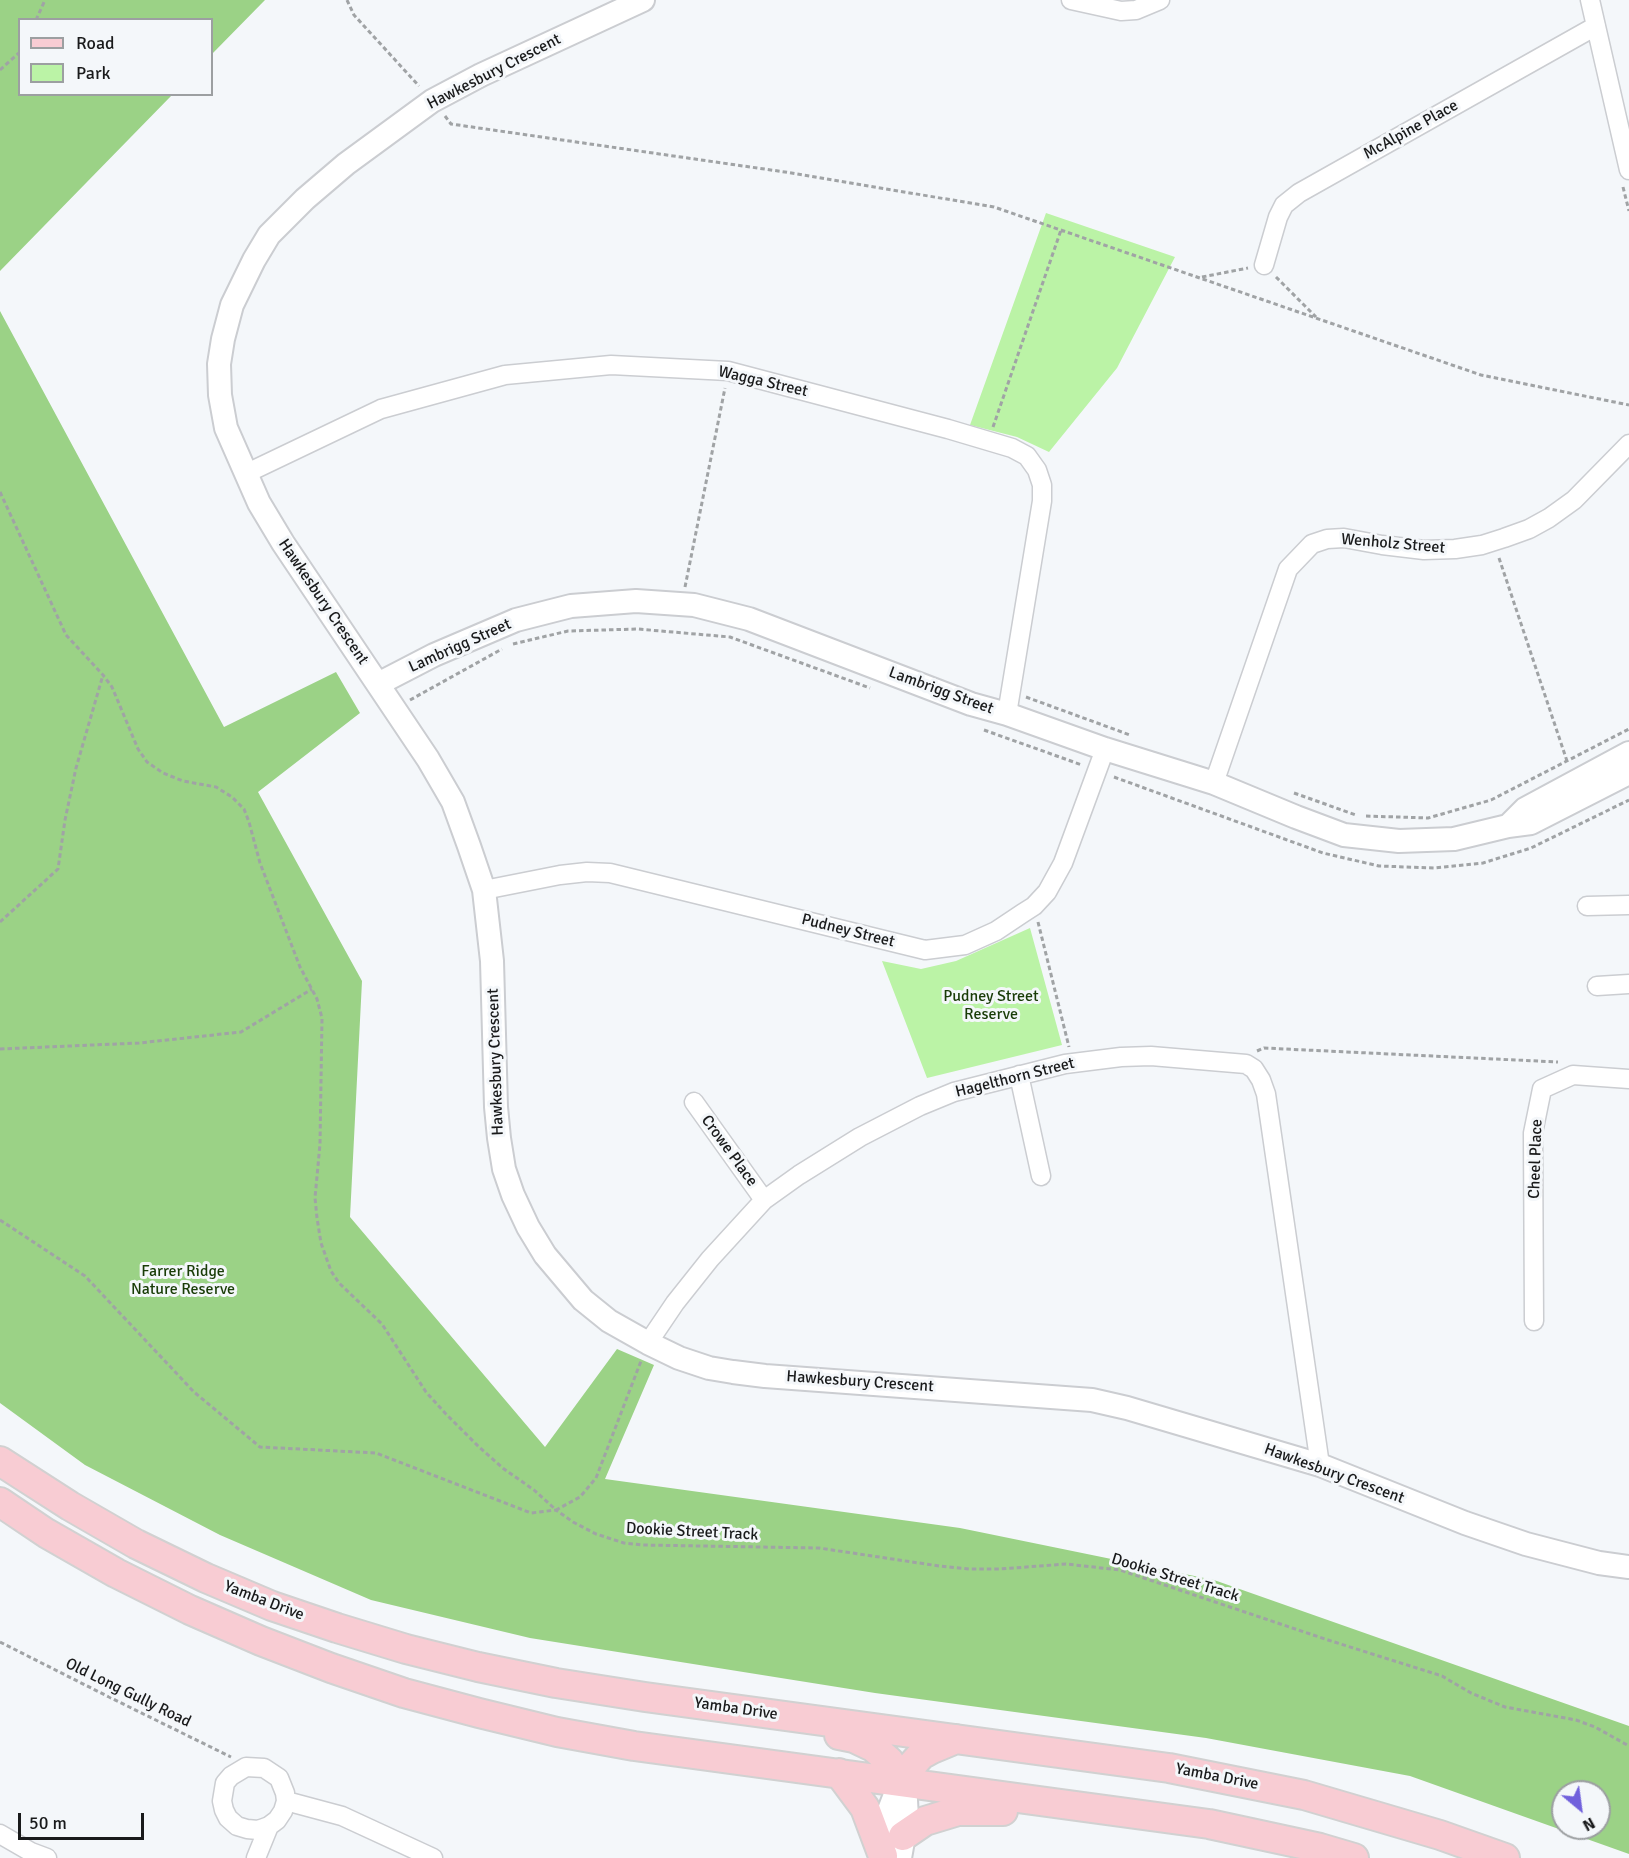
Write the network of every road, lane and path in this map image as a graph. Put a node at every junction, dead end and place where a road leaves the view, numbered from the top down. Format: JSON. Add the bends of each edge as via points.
{"nodes":[{"id":1,"x":45,"y":0,"type":"edge"},
{"id":2,"x":347,"y":0,"type":"edge"},
{"id":3,"x":644,"y":0,"type":"edge"},
{"id":4,"x":1071,"y":0,"type":"edge"},
{"id":5,"x":1160,"y":0,"type":"edge"},
{"id":6,"x":1590,"y":0,"type":"edge"},
{"id":7,"x":37,"y":18,"type":"edge"},
{"id":8,"x":1596,"y":26,"type":"junction"},
{"id":9,"x":18,"y":54,"type":"edge"},
{"id":10,"x":0,"y":69,"type":"edge"},
{"id":11,"x":423,"y":90,"type":"dead end"},
{"id":12,"x":441,"y":112,"type":"dead end"},
{"id":13,"x":1629,"y":170,"type":"edge"},
{"id":14,"x":1061,"y":230,"type":"junction"},
{"id":15,"x":1264,"y":265,"type":"dead end"},
{"id":16,"x":728,"y":371,"type":"junction"},
{"id":17,"x":1629,"y":405,"type":"edge"},
{"id":18,"x":988,"y":441,"type":"junction"},
{"id":19,"x":1629,"y":444,"type":"edge"},
{"id":20,"x":245,"y":474,"type":"junction"},
{"id":21,"x":0,"y":492,"type":"edge"},
{"id":22,"x":1493,"y":542,"type":"junction"},
{"id":23,"x":682,"y":604,"type":"junction"},
{"id":24,"x":676,"y":632,"type":"junction"},
{"id":25,"x":103,"y":675,"type":"junction"},
{"id":26,"x":378,"y":684,"type":"junction"},
{"id":27,"x":876,"y":690,"type":"dead end"},
{"id":28,"x":1008,"y":703,"type":"junction"},
{"id":29,"x":411,"y":708,"type":"dead end"},
{"id":30,"x":977,"y":727,"type":"dead end"},
{"id":31,"x":1629,"y":729,"type":"edge"},
{"id":32,"x":1138,"y":737,"type":"dead end"},
{"id":33,"x":1117,"y":745,"type":"junction"},
{"id":34,"x":1629,"y":753,"type":"edge"},
{"id":35,"x":1567,"y":761,"type":"junction"},
{"id":36,"x":1097,"y":771,"type":"junction"},
{"id":37,"x":1629,"y":773,"type":"edge"},
{"id":38,"x":1214,"y":783,"type":"junction"},
{"id":39,"x":1293,"y":793,"type":"dead end"},
{"id":40,"x":1629,"y":800,"type":"edge"},
{"id":41,"x":1508,"y":825,"type":"junction"},
{"id":42,"x":484,"y":890,"type":"junction"},
{"id":43,"x":1629,"y":905,"type":"edge"},
{"id":44,"x":1034,"y":906,"type":"junction"},
{"id":45,"x":1587,"y":906,"type":"dead end"},
{"id":46,"x":0,"y":922,"type":"edge"},
{"id":47,"x":1629,"y":984,"type":"edge"},
{"id":48,"x":1597,"y":986,"type":"dead end"},
{"id":49,"x":312,"y":989,"type":"junction"},
{"id":50,"x":0,"y":1048,"type":"edge"},
{"id":51,"x":1250,"y":1055,"type":"dead end"},
{"id":52,"x":1558,"y":1062,"type":"dead end"},
{"id":53,"x":1072,"y":1063,"type":"junction"},
{"id":54,"x":1019,"y":1075,"type":"junction"},
{"id":55,"x":1629,"y":1078,"type":"edge"},
{"id":56,"x":694,"y":1102,"type":"dead end"},
{"id":57,"x":1041,"y":1176,"type":"dead end"},
{"id":58,"x":764,"y":1200,"type":"junction"},
{"id":59,"x":0,"y":1220,"type":"edge"},
{"id":60,"x":1534,"y":1321,"type":"dead end"},
{"id":61,"x":648,"y":1343,"type":"junction"},
{"id":62,"x":0,"y":1461,"type":"edge"},
{"id":63,"x":1320,"y":1466,"type":"junction"},
{"id":64,"x":0,"y":1502,"type":"edge"},
{"id":65,"x":556,"y":1510,"type":"junction"},
{"id":66,"x":1629,"y":1567,"type":"edge"},
{"id":67,"x":0,"y":1642,"type":"edge"},
{"id":68,"x":785,"y":1716,"type":"junction"},
{"id":69,"x":958,"y":1739,"type":"junction"},
{"id":70,"x":1629,"y":1746,"type":"edge"},
{"id":71,"x":238,"y":1770,"type":"junction"},
{"id":72,"x":838,"y":1773,"type":"junction"},
{"id":73,"x":900,"y":1782,"type":"junction"},
{"id":74,"x":286,"y":1801,"type":"junction"},
{"id":75,"x":1082,"y":1806,"type":"junction"},
{"id":76,"x":269,"y":1826,"type":"junction"},
{"id":77,"x":0,"y":1834,"type":"edge"},
{"id":78,"x":892,"y":1852,"type":"edge"},
{"id":79,"x":47,"y":1858,"type":"edge"},
{"id":80,"x":256,"y":1858,"type":"edge"},
{"id":81,"x":433,"y":1858,"type":"edge"},
{"id":82,"x":1354,"y":1858,"type":"edge"},
{"id":83,"x":1505,"y":1858,"type":"edge"}],
"edges":[{"from":1,"to":7,"type":"path"},
{"from":2,"to":11,"type":"path","via":[[354,15]]},
{"from":3,"to":20,"type":"street","name":"Hawkesbury Crescent","via":[[432,101],[346,164],[269,235],[232,305],[219,364],[226,428]]},
{"from":4,"to":5,"type":"street","via":[[1121,11],[1136,10]]},
{"from":6,"to":8,"type":"street"},
{"from":8,"to":13,"type":"street"},
{"from":8,"to":15,"type":"street","name":"McAlpine Place","via":[[1299,193],[1284,205],[1278,217]]},
{"from":9,"to":10,"type":"path"},
{"from":12,"to":14,"type":"path","via":[[451,124],[785,172],[994,207]]},
{"from":14,"to":17,"type":"path","via":[[1481,375]]},
{"from":14,"to":18,"type":"path"},
{"from":16,"to":18,"type":"street","name":"Wagga Street"},
{"from":16,"to":20,"type":"street","name":"Wagga Street","via":[[611,365],[506,375],[381,409]]},
{"from":16,"to":23,"type":"path"},
{"from":18,"to":28,"type":"street","name":"Wagga Street","via":[[1027,456],[1042,485]]},
{"from":19,"to":22,"type":"street","name":"Wenholz Street","via":[[1574,500],[1550,518]]},
{"from":20,"to":26,"type":"street","name":"Hawkesbury Crescent","via":[[283,543]]},
{"from":21,"to":25,"type":"path","name":"Dookie Street Track","via":[[66,634]]},
{"from":22,"to":35,"type":"path"},
{"from":22,"to":38,"type":"street","name":"Wenholz Street","via":[[1424,550],[1344,538],[1312,544],[1288,569]]},
{"from":23,"to":24,"type":"path"},
{"from":23,"to":26,"type":"street","name":"Lambrigg Street","via":[[636,601],[571,606],[516,620]]},
{"from":23,"to":28,"type":"street","name":"Lambrigg Street","via":[[750,619],[971,704]]},
{"from":24,"to":27,"type":"path","via":[[730,637]]},
{"from":24,"to":29,"type":"path","via":[[568,631],[510,645],[409,700]]},
{"from":25,"to":46,"type":"path","via":[[76,768],[58,869]]},
{"from":25,"to":49,"type":"path","name":"Dookie Street Track","via":[[147,762],[183,781],[216,787],[244,809],[268,884]]},
{"from":26,"to":42,"type":"street","name":"Hawkesbury Crescent","via":[[453,802]]},
{"from":28,"to":33,"type":"street","name":"Lambrigg Street"},
{"from":28,"to":33,"type":"path"},
{"from":30,"to":36,"type":"path"},
{"from":31,"to":35,"type":"path"},
{"from":32,"to":33,"type":"path"},
{"from":33,"to":36,"type":"street","name":"Pudney Street"},
{"from":33,"to":38,"type":"street","name":"Lambrigg Street"},
{"from":34,"to":41,"type":"street","name":"Lambrigg Street","via":[[1525,809]]},
{"from":35,"to":39,"type":"path","via":[[1491,800],[1428,818],[1357,816]]},
{"from":36,"to":40,"type":"path","via":[[1323,853],[1380,866],[1434,868],[1483,863],[1531,848]]},
{"from":36,"to":44,"type":"street","name":"Pudney Street","via":[[1063,863]]},
{"from":37,"to":41,"type":"street","name":"Lambrigg Street","via":[[1532,823]]},
{"from":38,"to":41,"type":"street","name":"Lambrigg Street","via":[[1344,835],[1399,841],[1454,839]]},
{"from":42,"to":44,"type":"street","name":"Pudney Street","via":[[560,875],[610,873],[925,950],[965,945],[996,931]]},
{"from":42,"to":61,"type":"street","name":"Hawkesbury Crescent","via":[[492,961],[496,1107],[504,1169],[513,1195],[545,1255],[583,1300],[620,1329]]},
{"from":43,"to":45,"type":"street"},
{"from":44,"to":53,"type":"path"},
{"from":47,"to":48,"type":"street"},
{"from":49,"to":50,"type":"path","via":[[241,1032],[139,1043]]},
{"from":49,"to":65,"type":"path","name":"Dookie Street Track","via":[[322,1018],[315,1198],[321,1243],[331,1271],[382,1324],[435,1402],[479,1447]]},
{"from":51,"to":52,"type":"path","via":[[1264,1048]]},
{"from":53,"to":54,"type":"street","name":"Hagelthorn Street"},
{"from":53,"to":63,"type":"street","name":"Hagelthorn Street","via":[[1151,1056],[1246,1064],[1261,1080]]},
{"from":54,"to":57,"type":"street"},
{"from":54,"to":58,"type":"street","name":"Hagelthorn Street","via":[[954,1092],[920,1106],[860,1137]]},
{"from":55,"to":60,"type":"street","name":"Cheel Place","via":[[1573,1075],[1542,1089],[1533,1133]]},
{"from":56,"to":58,"type":"street","name":"Crowe Place"},
{"from":58,"to":61,"type":"street","name":"Hagelthorn Street","via":[[696,1277]]},
{"from":59,"to":65,"type":"path","via":[[84,1276],[194,1392],[260,1447],[376,1453],[531,1513]]},
{"from":61,"to":63,"type":"street","name":"Hawkesbury Crescent","via":[[679,1358],[733,1372],[1092,1400]]},
{"from":61,"to":65,"type":"path","via":[[596,1478],[580,1497]]},
{"from":62,"to":68,"type":"main road","name":"Yamba Drive","via":[[136,1544],[253,1598],[337,1628],[416,1652],[556,1683]]},
{"from":63,"to":66,"type":"street","name":"Hawkesbury Crescent","via":[[1526,1544]]},
{"from":64,"to":72,"type":"main road","via":[[46,1533],[190,1610],[331,1668],[404,1692],[557,1732]]},
{"from":65,"to":70,"type":"path","name":"Dookie Street Track","via":[[596,1534],[624,1543],[819,1548],[969,1569],[1066,1564],[1120,1570],[1442,1676],[1505,1707],[1576,1720]]},
{"from":67,"to":71,"type":"path","name":"Old Long Gully Road","via":[[233,1758]]},
{"from":68,"to":69,"type":"main road","name":"Yamba Drive"},
{"from":68,"to":73,"type":"main road","via":[[818,1732],[854,1738],[873,1747],[889,1761]]},
{"from":69,"to":73,"type":"main road","via":[[921,1755]]},
{"from":69,"to":83,"type":"main road","name":"Yamba Drive","via":[[1169,1768],[1304,1795]]},
{"from":71,"to":74,"type":"street","via":[[256,1766],[272,1772],[283,1785]]},
{"from":71,"to":76,"type":"street","via":[[225,1783],[222,1801],[228,1818],[247,1829]]},
{"from":72,"to":73,"type":"main road"},
{"from":72,"to":78,"type":"main road","via":[[866,1808]]},
{"from":73,"to":75,"type":"main road"},
{"from":73,"to":78,"type":"street","via":[[886,1818]]},
{"from":74,"to":76,"type":"street","via":[[277,1820]]},
{"from":74,"to":81,"type":"street","via":[[342,1816]]},
{"from":75,"to":78,"type":"main road","via":[[1041,1815],[958,1810],[925,1821]]},
{"from":75,"to":82,"type":"main road","via":[[1209,1824]]},
{"from":76,"to":80,"type":"street"},
{"from":77,"to":79,"type":"street"}]}
